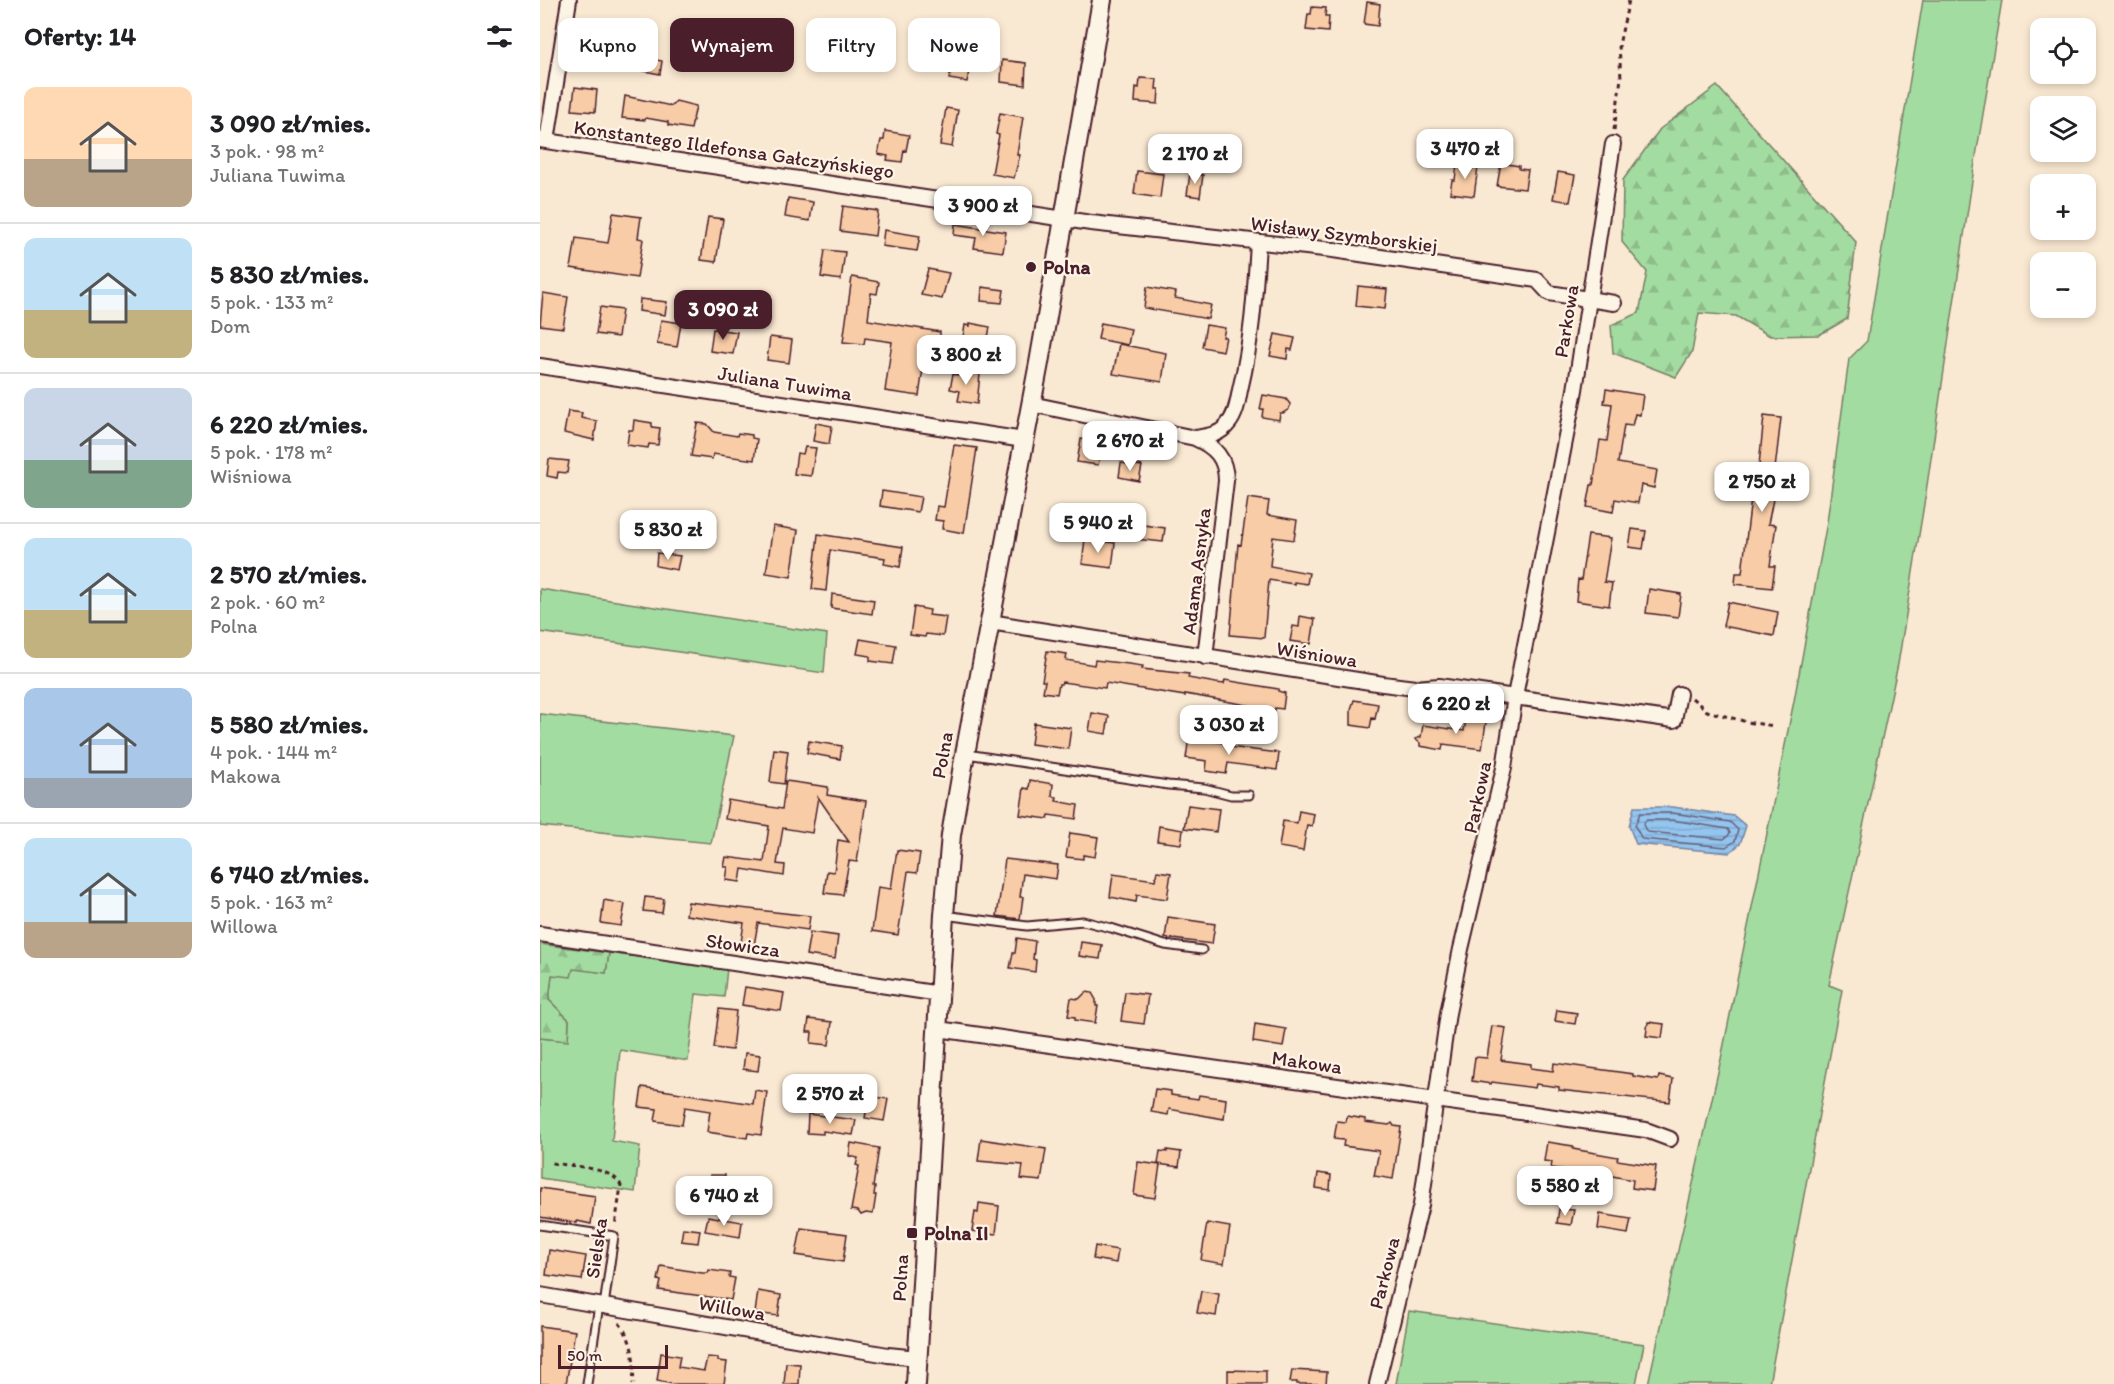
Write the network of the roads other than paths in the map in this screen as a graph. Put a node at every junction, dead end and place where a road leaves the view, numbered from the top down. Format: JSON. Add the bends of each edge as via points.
{"nodes":[{"id":1,"x":569,"y":0,"type":"edge"},
{"id":2,"x":1102,"y":0,"type":"edge"},
{"id":3,"x":544,"y":140,"type":"edge"},
{"id":4,"x":1613,"y":144,"type":"road end"},
{"id":5,"x":1064,"y":219,"type":"junction"},
{"id":6,"x":1258,"y":243,"type":"junction"},
{"id":7,"x":1590,"y":300,"type":"junction"},
{"id":8,"x":1614,"y":303,"type":"dead end"},
{"id":9,"x":540,"y":366,"type":"edge"},
{"id":10,"x":1031,"y":404,"type":"junction"},
{"id":11,"x":1195,"y":438,"type":"junction"},
{"id":12,"x":1024,"y":440,"type":"junction"},
{"id":13,"x":990,"y":622,"type":"junction"},
{"id":14,"x":1205,"y":657,"type":"junction"},
{"id":15,"x":1684,"y":695,"type":"road end"},
{"id":16,"x":1515,"y":696,"type":"junction"},
{"id":17,"x":964,"y":754,"type":"junction"},
{"id":18,"x":1249,"y":795,"type":"dead end"},
{"id":19,"x":944,"y":915,"type":"junction"},
{"id":20,"x":540,"y":934,"type":"edge"},
{"id":21,"x":1202,"y":950,"type":"dead end"},
{"id":22,"x":940,"y":994,"type":"junction"},
{"id":23,"x":938,"y":1029,"type":"junction"},
{"id":24,"x":1436,"y":1100,"type":"junction"},
{"id":25,"x":1670,"y":1139,"type":"dead end"},
{"id":26,"x":540,"y":1226,"type":"edge"},
{"id":27,"x":540,"y":1295,"type":"edge"},
{"id":28,"x":602,"y":1306,"type":"junction"},
{"id":29,"x":918,"y":1358,"type":"junction"},
{"id":30,"x":587,"y":1384,"type":"edge"},
{"id":31,"x":916,"y":1384,"type":"edge"},
{"id":32,"x":1377,"y":1384,"type":"edge"}],
"edges":[{"from":1,"to":3,"type":"street"},
{"from":2,"to":5,"type":"street","name":"Polna"},
{"from":3,"to":5,"type":"street","name":"Konstantego Ildefonsa Gałczyńskiego"},
{"from":4,"to":7,"type":"street","name":"Parkowa"},
{"from":5,"to":6,"type":"street","name":"Wisławy Szymborskiej"},
{"from":5,"to":10,"type":"street","name":"Polna"},
{"from":6,"to":7,"type":"street","name":"Wisławy Szymborskiej","via":[[1537,280],[1549,293]]},
{"from":6,"to":11,"type":"street","via":[[1252,333],[1236,410],[1223,430]]},
{"from":7,"to":8,"type":"street","name":"Wisławy Szymborskiej"},
{"from":7,"to":16,"type":"street","name":"Parkowa"},
{"from":9,"to":12,"type":"street","name":"Juliana Tuwima"},
{"from":10,"to":11,"type":"street"},
{"from":10,"to":12,"type":"street","name":"Polna"},
{"from":11,"to":14,"type":"street","name":"Adama Asnyka","via":[[1213,448],[1226,475]]},
{"from":12,"to":13,"type":"street","name":"Polna"},
{"from":13,"to":14,"type":"street","name":"Wiśniowa"},
{"from":13,"to":17,"type":"street","name":"Polna"},
{"from":14,"to":16,"type":"street","name":"Wiśniowa","via":[[1404,687]]},
{"from":15,"to":16,"type":"street","name":"Wiśniowa","via":[[1674,720]]},
{"from":16,"to":24,"type":"street","name":"Parkowa","via":[[1504,768],[1455,980]]},
{"from":17,"to":18,"type":"lane"},
{"from":17,"to":19,"type":"street","name":"Polna"},
{"from":19,"to":21,"type":"lane","via":[[1027,926],[1083,921],[1166,945]]},
{"from":19,"to":22,"type":"street","name":"Polna"},
{"from":20,"to":22,"type":"street","name":"Słowicza"},
{"from":22,"to":23,"type":"street","name":"Polna"},
{"from":23,"to":24,"type":"street","name":"Makowa"},
{"from":23,"to":29,"type":"street","name":"Polna"},
{"from":24,"to":25,"type":"street","name":"Makowa","via":[[1646,1130]]},
{"from":24,"to":32,"type":"street","name":"Parkowa","via":[[1420,1205]]},
{"from":26,"to":28,"type":"lane","name":"Sielska","via":[[614,1236]]},
{"from":27,"to":28,"type":"street","name":"Willowa"},
{"from":28,"to":29,"type":"street","name":"Willowa"},
{"from":28,"to":30,"type":"lane","name":"Sielska"},
{"from":29,"to":31,"type":"street","name":"Polna"}]}
